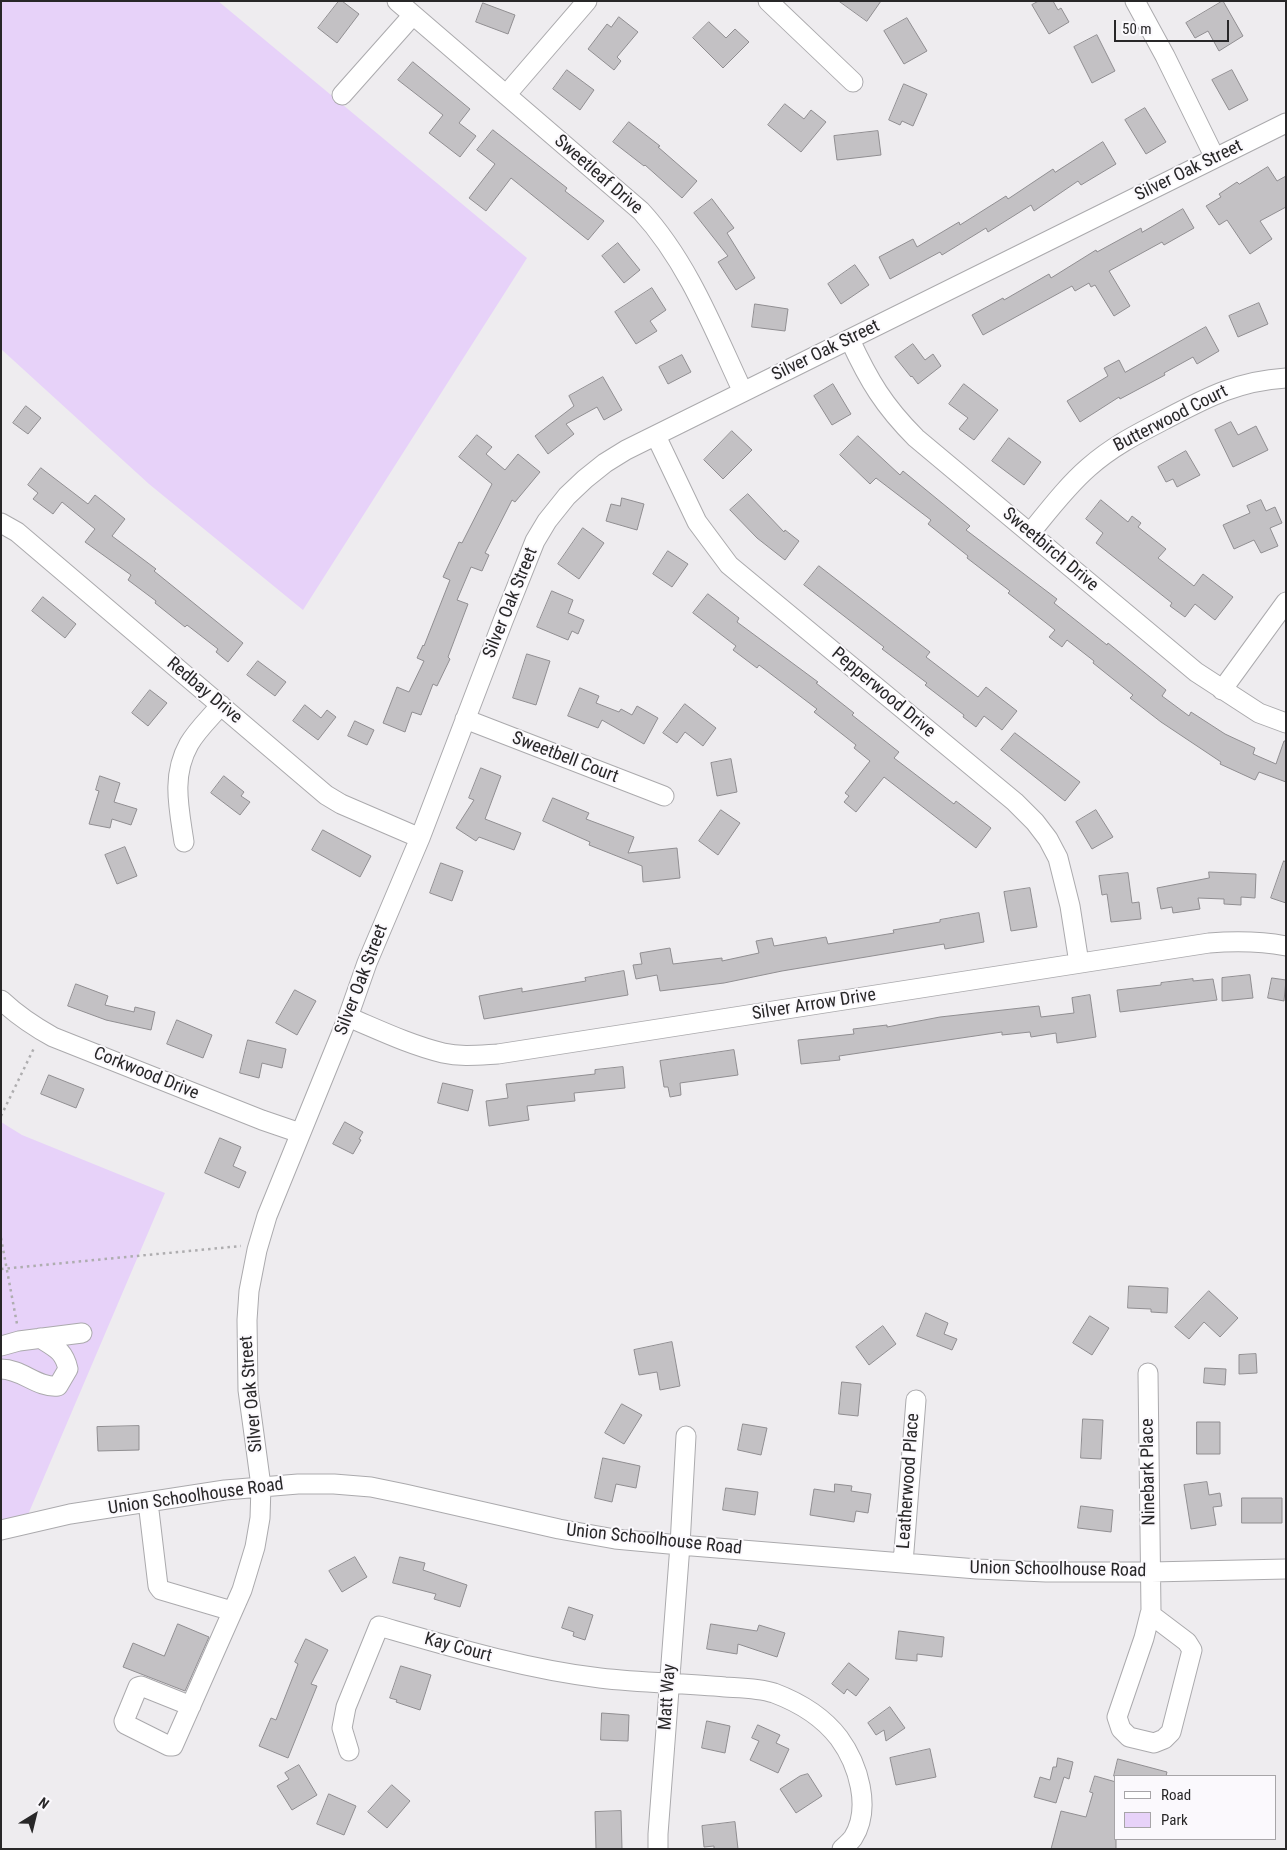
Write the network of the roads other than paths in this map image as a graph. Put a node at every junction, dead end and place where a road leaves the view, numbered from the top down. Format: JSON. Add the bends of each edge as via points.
{"nodes":[{"id":1,"x":397,"y":1,"type":"edge"},
{"id":2,"x":587,"y":1,"type":"edge"},
{"id":3,"x":768,"y":1,"type":"edge"},
{"id":4,"x":1135,"y":1,"type":"edge"},
{"id":5,"x":413,"y":15,"type":"junction"},
{"id":6,"x":853,"y":82,"type":"dead end"},
{"id":7,"x":342,"y":95,"type":"dead end"},
{"id":8,"x":506,"y":95,"type":"junction"},
{"id":9,"x":1286,"y":123,"type":"edge"},
{"id":10,"x":1216,"y":158,"type":"junction"},
{"id":11,"x":850,"y":340,"type":"junction"},
{"id":12,"x":1286,"y":378,"type":"edge"},
{"id":13,"x":743,"y":392,"type":"junction"},
{"id":14,"x":656,"y":436,"type":"junction"},
{"id":15,"x":1,"y":523,"type":"edge"},
{"id":16,"x":1031,"y":532,"type":"junction"},
{"id":17,"x":1286,"y":602,"type":"edge"},
{"id":18,"x":1222,"y":690,"type":"junction"},
{"id":19,"x":221,"y":705,"type":"junction"},
{"id":20,"x":466,"y":719,"type":"junction"},
{"id":21,"x":1286,"y":723,"type":"edge"},
{"id":22,"x":664,"y":796,"type":"dead end"},
{"id":23,"x":420,"y":838,"type":"junction"},
{"id":24,"x":184,"y":842,"type":"dead end"},
{"id":25,"x":1286,"y":946,"type":"edge"},
{"id":26,"x":1079,"y":963,"type":"junction"},
{"id":27,"x":1,"y":1000,"type":"edge"},
{"id":28,"x":348,"y":1017,"type":"junction"},
{"id":29,"x":300,"y":1133,"type":"junction"},
{"id":30,"x":82,"y":1333,"type":"dead end"},
{"id":31,"x":40,"y":1338,"type":"junction"},
{"id":32,"x":1,"y":1346,"type":"edge"},
{"id":33,"x":1,"y":1369,"type":"edge"},
{"id":34,"x":1148,"y":1373,"type":"dead end"},
{"id":35,"x":916,"y":1400,"type":"dead end"},
{"id":36,"x":686,"y":1436,"type":"dead end"},
{"id":37,"x":261,"y":1486,"type":"junction"},
{"id":38,"x":148,"y":1502,"type":"junction"},
{"id":39,"x":1,"y":1530,"type":"edge"},
{"id":40,"x":680,"y":1545,"type":"junction"},
{"id":41,"x":903,"y":1563,"type":"junction"},
{"id":42,"x":1286,"y":1569,"type":"edge"},
{"id":43,"x":1150,"y":1572,"type":"junction"},
{"id":44,"x":232,"y":1611,"type":"junction"},
{"id":45,"x":1150,"y":1614,"type":"junction"},
{"id":46,"x":669,"y":1682,"type":"junction"},
{"id":47,"x":191,"y":1706,"type":"dead end"},
{"id":48,"x":349,"y":1751,"type":"dead end"},
{"id":49,"x":658,"y":1849,"type":"edge"},
{"id":50,"x":842,"y":1849,"type":"edge"}],
"edges":[{"from":1,"to":5,"type":"street","name":"Sweetleaf Drive"},
{"from":2,"to":8,"type":"street"},
{"from":3,"to":6,"type":"street"},
{"from":4,"to":10,"type":"street"},
{"from":5,"to":7,"type":"street"},
{"from":5,"to":8,"type":"street","name":"Sweetleaf Drive"},
{"from":8,"to":13,"type":"street","name":"Sweetleaf Drive","via":[[634,204],[657,228],[696,294]]},
{"from":9,"to":10,"type":"street","name":"Silver Oak Street"},
{"from":10,"to":11,"type":"street","name":"Silver Oak Street"},
{"from":11,"to":13,"type":"street","name":"Silver Oak Street"},
{"from":11,"to":16,"type":"street","name":"Sweetbirch Drive","via":[[874,387],[896,418]]},
{"from":12,"to":16,"type":"street","name":"Butterwood Court","via":[[1266,379],[1212,394],[1117,444],[1067,489]]},
{"from":13,"to":14,"type":"street","name":"Silver Oak Street"},
{"from":14,"to":20,"type":"street","name":"Silver Oak Street","via":[[605,463],[585,479],[547,521],[526,562]]},
{"from":14,"to":26,"type":"street","name":"Pepperwood Drive","via":[[697,522],[729,565],[1036,822],[1058,858]]},
{"from":15,"to":19,"type":"street","name":"Redbay Drive","via":[[17,532]]},
{"from":16,"to":18,"type":"street","name":"Sweetbirch Drive","via":[[1196,672]]},
{"from":17,"to":18,"type":"street"},
{"from":18,"to":21,"type":"street","name":"Sweetbirch Drive","via":[[1260,713]]},
{"from":19,"to":23,"type":"street","name":"Redbay Drive","via":[[326,795]]},
{"from":19,"to":24,"type":"street","via":[[190,742],[182,757],[177,796]]},
{"from":20,"to":22,"type":"street","name":"Sweetbell Court"},
{"from":20,"to":23,"type":"street","name":"Silver Oak Street"},
{"from":23,"to":28,"type":"street","name":"Silver Oak Street","via":[[367,963]]},
{"from":25,"to":26,"type":"street","name":"Silver Arrow Drive","via":[[1240,941],[1209,943]]},
{"from":26,"to":28,"type":"street","name":"Silver Arrow Drive","via":[[498,1054],[444,1053]]},
{"from":27,"to":29,"type":"street","name":"Corkwood Drive","via":[[42,1031],[103,1058]]},
{"from":28,"to":29,"type":"street","name":"Silver Oak Street"},
{"from":29,"to":37,"type":"street","name":"Silver Oak Street","via":[[267,1216],[249,1291],[246,1320],[248,1390]]},
{"from":30,"to":31,"type":"street"},
{"from":31,"to":32,"type":"street"},
{"from":31,"to":33,"type":"street","via":[[57,1348],[65,1358],[68,1369],[58,1386],[49,1387],[12,1369]]},
{"from":34,"to":43,"type":"street","name":"Ninebark Place"},
{"from":35,"to":41,"type":"street","name":"Leatherwood Place"},
{"from":36,"to":40,"type":"street","name":"Matt Way"},
{"from":37,"to":38,"type":"street","name":"Union Schoolhouse Road"},
{"from":37,"to":40,"type":"street","name":"Union Schoolhouse Road","via":[[334,1484],[371,1487],[560,1530]]},
{"from":37,"to":44,"type":"street","name":"Silver Oak Street","via":[[255,1547]]},
{"from":38,"to":39,"type":"street","name":"Union Schoolhouse Road","via":[[70,1514]]},
{"from":38,"to":44,"type":"street","via":[[161,1590]]},
{"from":40,"to":41,"type":"street","name":"Union Schoolhouse Road"},
{"from":40,"to":46,"type":"street","name":"Matt Way"},
{"from":41,"to":43,"type":"street","name":"Union Schoolhouse Road","via":[[1026,1571]]},
{"from":42,"to":43,"type":"street","name":"Union Schoolhouse Road"},
{"from":43,"to":45,"type":"street","name":"Ninebark Place"},
{"from":44,"to":47,"type":"street","name":"Silver Oak Street"},
{"from":45,"to":45,"type":"street","name":"Ninebark Place","via":[[1117,1718],[1121,1730],[1129,1737],[1154,1743],[1171,1732],[1192,1650],[1187,1642]]},
{"from":46,"to":48,"type":"street","name":"Kay Court","via":[[559,1672],[453,1648],[379,1626],[346,1706],[342,1728]]},
{"from":46,"to":49,"type":"street","name":"Matt Way"},
{"from":46,"to":50,"type":"street","via":[[772,1692],[799,1704],[820,1719],[838,1738],[858,1780],[861,1818],[853,1838]]}]}
